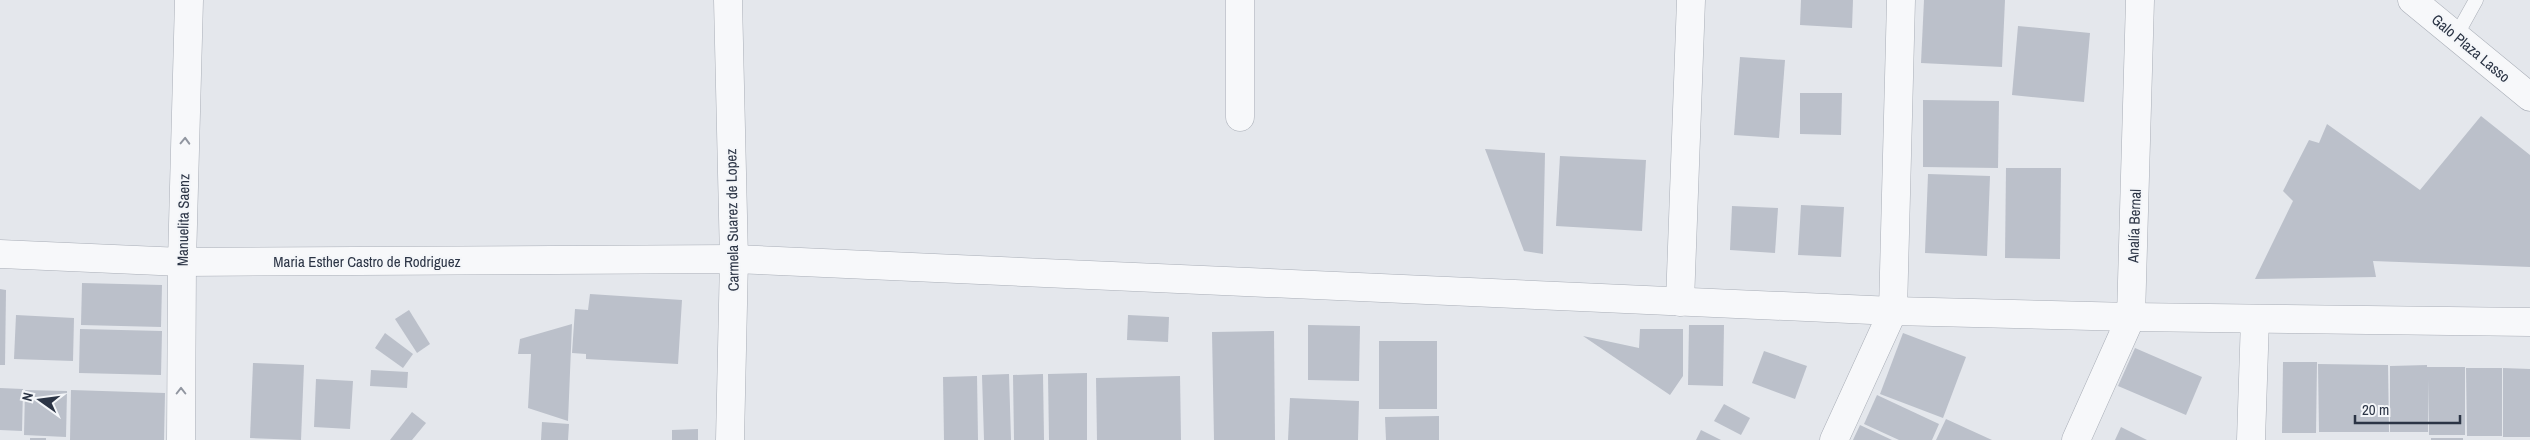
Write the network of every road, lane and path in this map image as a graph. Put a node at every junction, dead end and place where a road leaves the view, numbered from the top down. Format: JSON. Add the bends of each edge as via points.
{"nodes":[{"id":1,"x":189,"y":0,"type":"edge"},
{"id":2,"x":728,"y":0,"type":"edge"},
{"id":3,"x":1240,"y":0,"type":"edge"},
{"id":4,"x":1692,"y":0,"type":"edge"},
{"id":5,"x":1900,"y":0,"type":"edge"},
{"id":6,"x":2140,"y":0,"type":"edge"},
{"id":7,"x":2412,"y":0,"type":"edge"},
{"id":8,"x":2476,"y":0,"type":"edge"},
{"id":9,"x":2456,"y":36,"type":"junction"},
{"id":10,"x":2530,"y":97,"type":"edge"},
{"id":11,"x":1240,"y":117,"type":"dead end"},
{"id":12,"x":0,"y":254,"type":"edge"},
{"id":13,"x":734,"y":259,"type":"junction"},
{"id":14,"x":182,"y":262,"type":"junction"},
{"id":15,"x":1680,"y":302,"type":"junction"},
{"id":16,"x":1894,"y":312,"type":"junction"},
{"id":17,"x":2131,"y":317,"type":"junction"},
{"id":18,"x":2255,"y":319,"type":"junction"},
{"id":19,"x":2530,"y":322,"type":"edge"},
{"id":20,"x":181,"y":440,"type":"edge"},
{"id":21,"x":730,"y":440,"type":"edge"},
{"id":22,"x":1834,"y":440,"type":"edge"},
{"id":23,"x":2076,"y":440,"type":"edge"},
{"id":24,"x":2251,"y":440,"type":"edge"}],
"edges":[{"from":14,"to":1,"type":"street","name":"Manuelita Saenz","one_way":true},
{"from":2,"to":13,"type":"street","name":"Carmela Suarez de Lopez"},
{"from":3,"to":11,"type":"street"},
{"from":4,"to":15,"type":"street"},
{"from":5,"to":16,"type":"street"},
{"from":6,"to":17,"type":"street","name":"Analía Bernal"},
{"from":7,"to":9,"type":"street","name":"Galo Plaza Lasso"},
{"from":8,"to":9,"type":"lane"},
{"from":9,"to":10,"type":"street","name":"Galo Plaza Lasso"},
{"from":12,"to":14,"type":"street","name":"Maria Esther Castro de Rodriguez"},
{"from":13,"to":14,"type":"street","name":"Maria Esther Castro de Rodriguez"},
{"from":13,"to":15,"type":"street","name":"Maria Esther Castro de Rodriguez"},
{"from":13,"to":21,"type":"street","name":"Carmela Suarez de Lopez"},
{"from":20,"to":14,"type":"street","name":"Manuelita Saenz","one_way":true},
{"from":15,"to":16,"type":"street","name":"Maria Esther Castro de Rodriguez"},
{"from":16,"to":17,"type":"street","name":"Maria Esther Castro de Rodriguez"},
{"from":16,"to":22,"type":"street"},
{"from":17,"to":18,"type":"street","name":"Maria Esther Castro de Rodriguez"},
{"from":17,"to":23,"type":"street","name":"Analía Bernal"},
{"from":18,"to":19,"type":"street","name":"Maria Esther Castro de Rodriguez"},
{"from":18,"to":24,"type":"street"}]}
